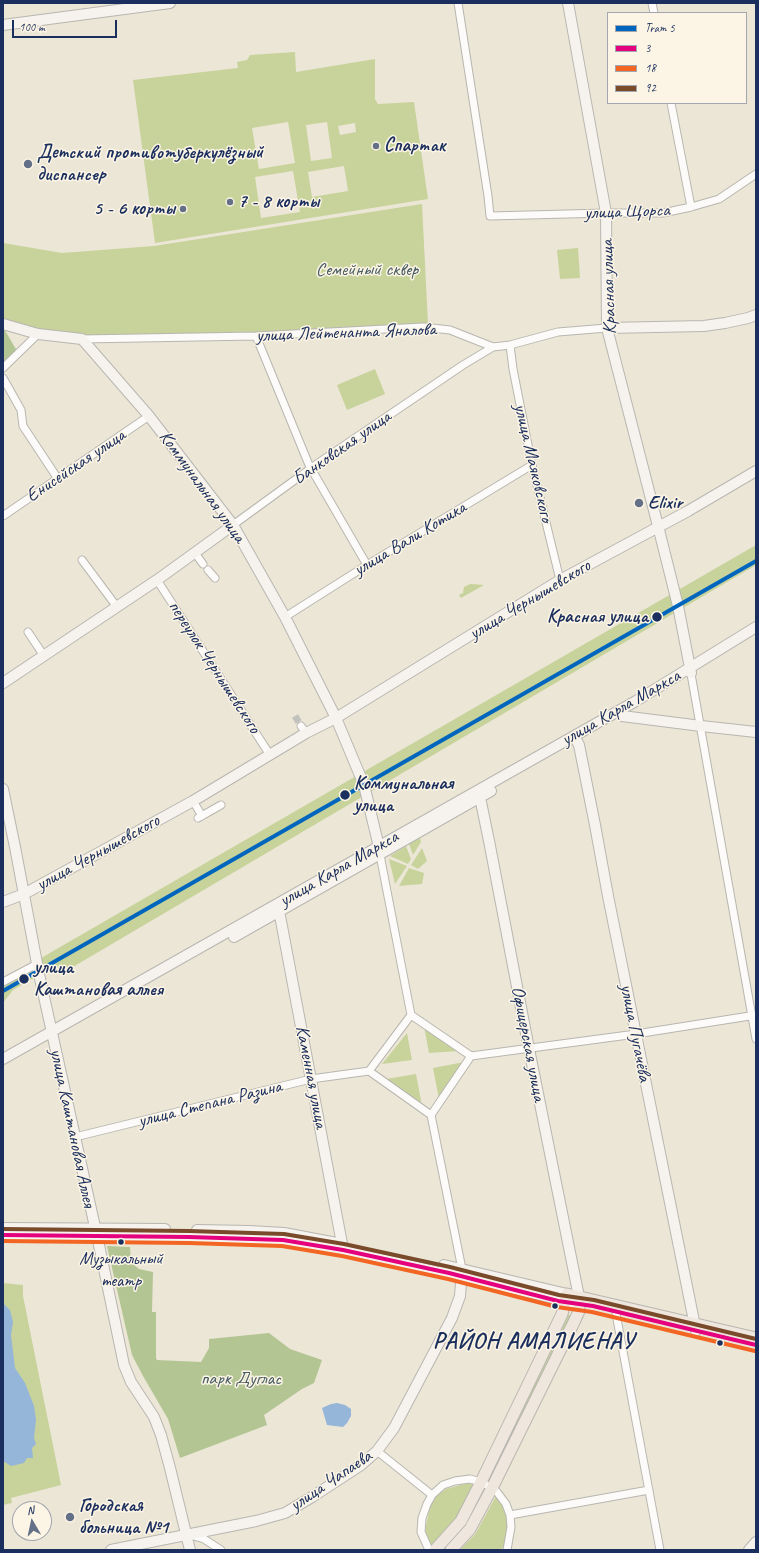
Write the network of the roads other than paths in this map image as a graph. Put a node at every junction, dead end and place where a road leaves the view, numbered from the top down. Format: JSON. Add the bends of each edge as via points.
{"nodes":[{"id":1,"x":166,"y":3,"type":"edge"},
{"id":2,"x":458,"y":3,"type":"edge"},
{"id":3,"x":568,"y":3,"type":"edge"},
{"id":4,"x":3,"y":25,"type":"edge"},
{"id":5,"x":671,"y":104,"type":"edge"},
{"id":6,"x":756,"y":174,"type":"edge"},
{"id":7,"x":692,"y":207,"type":"junction"},
{"id":8,"x":606,"y":213,"type":"junction"},
{"id":9,"x":756,"y":315,"type":"edge"},
{"id":10,"x":3,"y":324,"type":"edge"},
{"id":11,"x":607,"y":328,"type":"junction"},
{"id":12,"x":38,"y":334,"type":"junction"},
{"id":13,"x":257,"y":337,"type":"junction"},
{"id":14,"x":82,"y":339,"type":"junction"},
{"id":15,"x":510,"y":345,"type":"junction"},
{"id":16,"x":493,"y":347,"type":"junction"},
{"id":17,"x":3,"y":368,"type":"edge"},
{"id":18,"x":3,"y":378,"type":"edge"},
{"id":19,"x":149,"y":416,"type":"junction"},
{"id":20,"x":532,"y":465,"type":"junction"},
{"id":21,"x":311,"y":468,"type":"junction"},
{"id":22,"x":756,"y":471,"type":"edge"},
{"id":23,"x":58,"y":479,"type":"junction"},
{"id":24,"x":3,"y":516,"type":"edge"},
{"id":25,"x":233,"y":525,"type":"junction"},
{"id":26,"x":658,"y":526,"type":"junction"},
{"id":27,"x":195,"y":553,"type":"junction"},
{"id":28,"x":82,"y":560,"type":"dead end"},
{"id":29,"x":203,"y":564,"type":"dead end"},
{"id":30,"x":367,"y":565,"type":"junction"},
{"id":31,"x":208,"y":570,"type":"dead end"},
{"id":32,"x":215,"y":578,"type":"dead end"},
{"id":33,"x":157,"y":580,"type":"junction"},
{"id":34,"x":560,"y":580,"type":"junction"},
{"id":35,"x":117,"y":607,"type":"junction"},
{"id":36,"x":287,"y":616,"type":"junction"},
{"id":37,"x":756,"y":626,"type":"edge"},
{"id":38,"x":28,"y":632,"type":"dead end"},
{"id":39,"x":756,"y":634,"type":"edge"},
{"id":40,"x":44,"y":656,"type":"junction"},
{"id":41,"x":690,"y":671,"type":"junction"},
{"id":42,"x":3,"y":683,"type":"edge"},
{"id":43,"x":620,"y":713,"type":"junction"},
{"id":44,"x":336,"y":718,"type":"junction"},
{"id":45,"x":701,"y":726,"type":"junction"},
{"id":46,"x":756,"y":732,"type":"edge"},
{"id":47,"x":576,"y":738,"type":"junction"},
{"id":48,"x":270,"y":755,"type":"junction"},
{"id":49,"x":3,"y":790,"type":"edge"},
{"id":50,"x":478,"y":794,"type":"junction"},
{"id":51,"x":193,"y":801,"type":"junction"},
{"id":52,"x":221,"y":805,"type":"dead end"},
{"id":53,"x":380,"y":850,"type":"junction"},
{"id":54,"x":24,"y":894,"type":"junction"},
{"id":55,"x":3,"y":902,"type":"edge"},
{"id":56,"x":277,"y":909,"type":"junction"},
{"id":57,"x":37,"y":964,"type":"junction"},
{"id":58,"x":3,"y":982,"type":"edge"},
{"id":59,"x":411,"y":1015,"type":"junction"},
{"id":60,"x":754,"y":1016,"type":"edge"},
{"id":61,"x":636,"y":1034,"type":"junction"},
{"id":62,"x":53,"y":1036,"type":"junction"},
{"id":63,"x":756,"y":1039,"type":"edge"},
{"id":64,"x":529,"y":1049,"type":"junction"},
{"id":65,"x":471,"y":1056,"type":"junction"},
{"id":66,"x":3,"y":1059,"type":"edge"},
{"id":67,"x":3,"y":1066,"type":"edge"},
{"id":68,"x":369,"y":1071,"type":"junction"},
{"id":69,"x":311,"y":1079,"type":"junction"},
{"id":70,"x":431,"y":1115,"type":"junction"},
{"id":71,"x":74,"y":1136,"type":"junction"},
{"id":72,"x":3,"y":1228,"type":"edge"},
{"id":73,"x":96,"y":1232,"type":"junction"},
{"id":74,"x":3,"y":1235,"type":"edge"},
{"id":75,"x":342,"y":1247,"type":"junction"},
{"id":76,"x":462,"y":1273,"type":"junction"},
{"id":77,"x":564,"y":1296,"type":"junction"},
{"id":78,"x":579,"y":1300,"type":"junction"},
{"id":79,"x":617,"y":1308,"type":"junction"},
{"id":80,"x":695,"y":1327,"type":"junction"},
{"id":81,"x":756,"y":1338,"type":"edge"},
{"id":82,"x":756,"y":1345,"type":"edge"},
{"id":83,"x":377,"y":1451,"type":"junction"},
{"id":84,"x":481,"y":1482,"type":"junction"},
{"id":85,"x":492,"y":1488,"type":"junction"},
{"id":86,"x":649,"y":1490,"type":"junction"},
{"id":87,"x":432,"y":1495,"type":"junction"},
{"id":88,"x":510,"y":1515,"type":"junction"},
{"id":89,"x":186,"y":1534,"type":"junction"},
{"id":90,"x":756,"y":1542,"type":"edge"},
{"id":91,"x":111,"y":1550,"type":"edge"},
{"id":92,"x":190,"y":1550,"type":"edge"},
{"id":93,"x":221,"y":1550,"type":"edge"},
{"id":94,"x":429,"y":1550,"type":"edge"},
{"id":95,"x":435,"y":1550,"type":"edge"},
{"id":96,"x":451,"y":1550,"type":"edge"},
{"id":97,"x":507,"y":1550,"type":"edge"},
{"id":98,"x":660,"y":1550,"type":"edge"},
{"id":99,"x":749,"y":1550,"type":"edge"}],
"edges":[{"from":1,"to":4,"type":"street"},
{"from":2,"to":8,"type":"street","name":"улица Щорса","via":[[490,216]]},
{"from":3,"to":8,"type":"street","name":"Красная улица"},
{"from":5,"to":7,"type":"street"},
{"from":6,"to":7,"type":"street","name":"улица Щорса","via":[[718,198]]},
{"from":7,"to":8,"type":"street","name":"улица Щорса","via":[[663,213]]},
{"from":8,"to":11,"type":"street","name":"Красная улица"},
{"from":9,"to":11,"type":"street","name":"улица Лейтенанта Яналова","via":[[704,326]]},
{"from":10,"to":12,"type":"street","name":"улица Лейтенанта Яналова"},
{"from":11,"to":15,"type":"street","name":"улица Лейтенанта Яналова","via":[[558,332]]},
{"from":11,"to":26,"type":"street","name":"Красная улица"},
{"from":12,"to":14,"type":"street","name":"улица Лейтенанта Яналова"},
{"from":12,"to":17,"type":"street"},
{"from":13,"to":14,"type":"street","name":"улица Лейтенанта Яналова"},
{"from":13,"to":16,"type":"street","name":"улица Лейтенанта Яналова","via":[[423,327],[450,330]]},
{"from":13,"to":21,"type":"street"},
{"from":14,"to":19,"type":"street","name":"Коммунальная улица"},
{"from":15,"to":16,"type":"street","name":"улица Лейтенанта Яналова"},
{"from":15,"to":20,"type":"street","name":"улица Маяковского"},
{"from":16,"to":21,"type":"street","name":"Банковская улица"},
{"from":18,"to":23,"type":"street","via":[[20,410],[23,426]]},
{"from":19,"to":23,"type":"street","name":"Енисейская улица"},
{"from":19,"to":25,"type":"street","name":"Коммунальная улица"},
{"from":20,"to":30,"type":"street","name":"улица Вали Котика"},
{"from":20,"to":34,"type":"street","name":"улица Маяковского"},
{"from":21,"to":25,"type":"street","name":"Банковская улица"},
{"from":21,"to":30,"type":"street"},
{"from":22,"to":26,"type":"street","name":"улица Чернышевского"},
{"from":23,"to":24,"type":"street","name":"Енисейская улица"},
{"from":25,"to":27,"type":"street","name":"Банковская улица"},
{"from":25,"to":36,"type":"street","name":"Коммунальная улица"},
{"from":26,"to":34,"type":"street","name":"улица Чернышевского"},
{"from":26,"to":41,"type":"street","name":"Красная улица","via":[[678,606]]},
{"from":27,"to":29,"type":"street"},
{"from":27,"to":33,"type":"street","name":"Банковская улица"},
{"from":28,"to":35,"type":"street"},
{"from":30,"to":36,"type":"street","name":"улица Вали Котика"},
{"from":31,"to":32,"type":"street"},
{"from":33,"to":35,"type":"street","name":"Банковская улица"},
{"from":33,"to":48,"type":"street","name":"переулок Чернышевского"},
{"from":34,"to":44,"type":"street","name":"улица Чернышевского"},
{"from":35,"to":40,"type":"street","name":"Банковская улица"},
{"from":36,"to":44,"type":"street","name":"Коммунальная улица"},
{"from":37,"to":41,"type":"street","name":"улица Карла Маркса"},
{"from":38,"to":40,"type":"street"},
{"from":39,"to":41,"type":"street","name":"улица Карла Маркса"},
{"from":40,"to":42,"type":"street","name":"Банковская улица"},
{"from":41,"to":43,"type":"street","name":"улица Карла Маркса"},
{"from":41,"to":45,"type":"street","name":"Красная улица"},
{"from":43,"to":45,"type":"street"},
{"from":43,"to":47,"type":"street","name":"улица Карла Маркса"},
{"from":44,"to":48,"type":"street","name":"улица Чернышевского","via":[[304,730]]},
{"from":44,"to":53,"type":"street","name":"Коммунальная улица","via":[[364,785]]},
{"from":45,"to":46,"type":"street"},
{"from":45,"to":60,"type":"street","name":"Красная улица"},
{"from":47,"to":50,"type":"street","name":"улица Карла Маркса"},
{"from":47,"to":61,"type":"street","name":"улица Пугачёва"},
{"from":48,"to":51,"type":"street","name":"улица Чернышевского"},
{"from":49,"to":54,"type":"street","name":"улица Каштановая Аллея"},
{"from":50,"to":53,"type":"street","name":"улица Карла Маркса"},
{"from":50,"to":64,"type":"street","name":"Офицерская улица"},
{"from":51,"to":52,"type":"street","via":[[200,817]]},
{"from":51,"to":54,"type":"street","name":"улица Чернышевского"},
{"from":53,"to":56,"type":"street","name":"улица Карла Маркса"},
{"from":53,"to":59,"type":"street","name":"Коммунальная улица"},
{"from":54,"to":55,"type":"street","name":"улица Чернышевского"},
{"from":54,"to":57,"type":"street","name":"улица Каштановая Аллея"},
{"from":56,"to":62,"type":"street","name":"улица Карла Маркса"},
{"from":56,"to":69,"type":"street","name":"Каменная улица"},
{"from":57,"to":58,"type":"street"},
{"from":57,"to":62,"type":"street","name":"улица Каштановая Аллея"},
{"from":59,"to":65,"type":"street"},
{"from":59,"to":68,"type":"street"},
{"from":60,"to":61,"type":"street"},
{"from":60,"to":63,"type":"street","name":"Красная улица"},
{"from":61,"to":64,"type":"street"},
{"from":61,"to":80,"type":"street","name":"улица Пугачёва"},
{"from":62,"to":66,"type":"street","name":"улица Карла Маркса"},
{"from":62,"to":67,"type":"street","name":"улица Карла Маркса"},
{"from":62,"to":71,"type":"street","name":"улица Каштановая Аллея"},
{"from":64,"to":65,"type":"street"},
{"from":64,"to":78,"type":"street","name":"Офицерская улица"},
{"from":65,"to":70,"type":"street"},
{"from":68,"to":69,"type":"street","name":"улица Степана Разина"},
{"from":68,"to":70,"type":"street"},
{"from":69,"to":71,"type":"street","name":"улица Степана Разина"},
{"from":69,"to":75,"type":"street","name":"Каменная улица"},
{"from":70,"to":76,"type":"street"},
{"from":71,"to":73,"type":"street","name":"улица Каштановая Аллея"},
{"from":72,"to":73,"type":"street"},
{"from":73,"to":74,"type":"street"},
{"from":73,"to":75,"type":"street","via":[[284,1233]]},
{"from":73,"to":89,"type":"street","name":"улица Каштановая Аллея","via":[[124,1365],[131,1382],[159,1429]]},
{"from":75,"to":76,"type":"street"},
{"from":76,"to":77,"type":"street"},
{"from":76,"to":83,"type":"street","name":"улица Чапаева","via":[[460,1296],[452,1318],[394,1428]]},
{"from":77,"to":78,"type":"main road"},
{"from":77,"to":84,"type":"main road","via":[[562,1314]]},
{"from":78,"to":79,"type":"main road"},
{"from":78,"to":85,"type":"main road","via":[[579,1311],[575,1320]]},
{"from":79,"to":80,"type":"main road"},
{"from":79,"to":86,"type":"street"},
{"from":80,"to":81,"type":"main road"},
{"from":80,"to":82,"type":"main road"},
{"from":83,"to":87,"type":"street"},
{"from":83,"to":89,"type":"street","name":"улица Чапаева","via":[[361,1465],[286,1513]]},
{"from":84,"to":85,"type":"street"},
{"from":84,"to":87,"type":"street","via":[[470,1479],[455,1481],[443,1485]]},
{"from":84,"to":95,"type":"main road","via":[[461,1521]]},
{"from":85,"to":88,"type":"street","via":[[506,1504]]},
{"from":85,"to":96,"type":"main road","via":[[470,1529]]},
{"from":86,"to":88,"type":"street"},
{"from":86,"to":98,"type":"street"},
{"from":87,"to":94,"type":"street","via":[[422,1518],[421,1532]]},
{"from":88,"to":97,"type":"street","via":[[511,1536]]},
{"from":89,"to":91,"type":"street","name":"улица Чапаева"},
{"from":89,"to":92,"type":"street","name":"улица Каштановая Аллея"},
{"from":89,"to":93,"type":"street","via":[[204,1539]]},
{"from":90,"to":99,"type":"street"}]}
